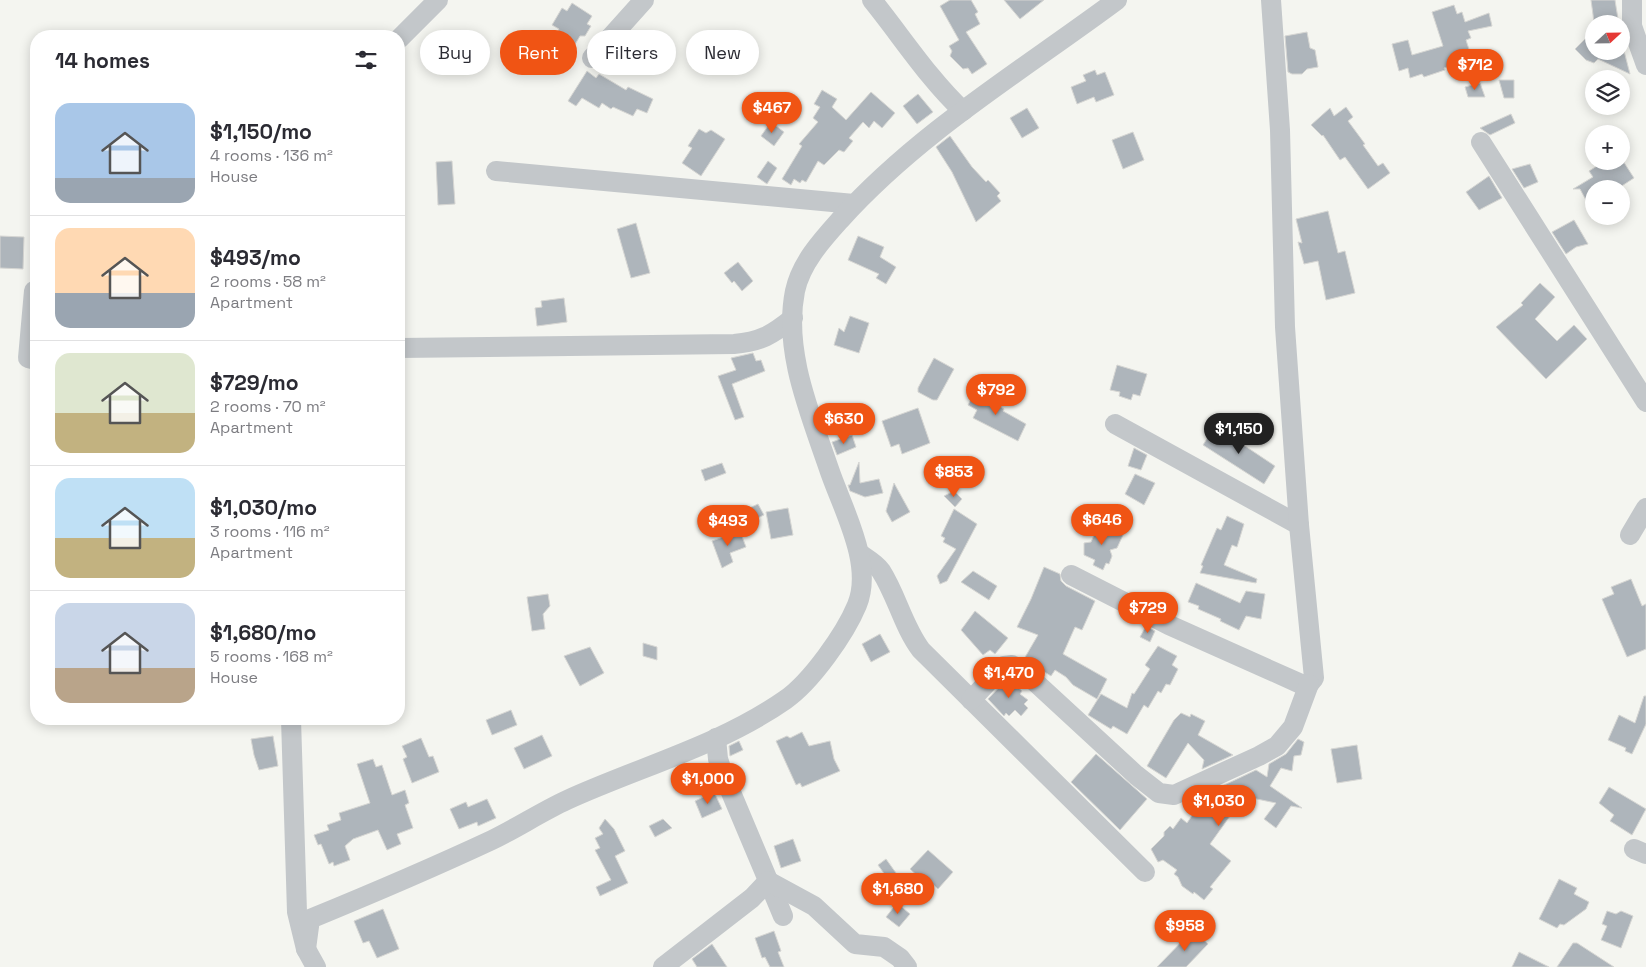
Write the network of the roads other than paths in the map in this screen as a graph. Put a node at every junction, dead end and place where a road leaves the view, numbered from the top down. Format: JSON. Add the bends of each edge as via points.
{"nodes":[{"id":1,"x":438,"y":0,"type":"edge"},
{"id":2,"x":644,"y":0,"type":"edge"},
{"id":3,"x":872,"y":0,"type":"edge"},
{"id":4,"x":1117,"y":0,"type":"edge"},
{"id":5,"x":1271,"y":0,"type":"edge"},
{"id":6,"x":1632,"y":0,"type":"edge"},
{"id":7,"x":617,"y":30,"type":"edge"},
{"id":8,"x":405,"y":33,"type":"edge"},
{"id":9,"x":1646,"y":65,"type":"edge"},
{"id":10,"x":963,"y":111,"type":"junction"},
{"id":11,"x":1481,"y":142,"type":"dead end"},
{"id":12,"x":496,"y":171,"type":"dead end"},
{"id":13,"x":854,"y":204,"type":"junction"},
{"id":14,"x":793,"y":318,"type":"junction"},
{"id":15,"x":30,"y":336,"type":"edge"},
{"id":16,"x":405,"y":348,"type":"edge"},
{"id":17,"x":30,"y":358,"type":"edge"},
{"id":18,"x":1646,"y":402,"type":"edge"},
{"id":19,"x":1115,"y":424,"type":"dead end"},
{"id":20,"x":1646,"y":508,"type":"edge"},
{"id":21,"x":1299,"y":525,"type":"junction"},
{"id":22,"x":1630,"y":535,"type":"dead end"},
{"id":23,"x":860,"y":554,"type":"junction"},
{"id":24,"x":1071,"y":575,"type":"dead end"},
{"id":25,"x":1309,"y":684,"type":"junction"},
{"id":26,"x":971,"y":700,"type":"junction"},
{"id":27,"x":290,"y":725,"type":"edge"},
{"id":28,"x":716,"y":738,"type":"junction"},
{"id":29,"x":1144,"y":872,"type":"dead end"},
{"id":30,"x":768,"y":881,"type":"junction"},
{"id":31,"x":303,"y":916,"type":"junction"},
{"id":32,"x":783,"y":916,"type":"dead end"},
{"id":33,"x":316,"y":967,"type":"edge"},
{"id":34,"x":662,"y":967,"type":"edge"},
{"id":35,"x":907,"y":967,"type":"edge"}],
"edges":[{"from":1,"to":8,"type":"street"},
{"from":2,"to":7,"type":"street"},
{"from":3,"to":10,"type":"street","via":[[932,78]]},
{"from":4,"to":10,"type":"street"},
{"from":5,"to":21,"type":"street","via":[[1280,130],[1285,327]]},
{"from":6,"to":9,"type":"street","via":[[1632,26]]},
{"from":10,"to":13,"type":"street","via":[[923,141]]},
{"from":11,"to":18,"type":"street"},
{"from":12,"to":13,"type":"street"},
{"from":13,"to":14,"type":"street","via":[[810,257],[795,290]]},
{"from":14,"to":16,"type":"street","via":[[760,340],[734,344]]},
{"from":14,"to":23,"type":"street","via":[[797,367],[829,470]]},
{"from":15,"to":17,"type":"street"},
{"from":19,"to":21,"type":"street"},
{"from":20,"to":22,"type":"street"},
{"from":21,"to":25,"type":"street","via":[[1314,678]]},
{"from":23,"to":26,"type":"street","via":[[880,571],[921,650]]},
{"from":23,"to":28,"type":"street","via":[[862,578],[859,601],[847,626],[808,680],[788,698],[755,719]]},
{"from":24,"to":25,"type":"street","via":[[1178,629],[1300,684]]},
{"from":25,"to":26,"type":"street","via":[[1293,727],[1277,746],[1174,795],[1159,793],[1151,787],[1034,680],[1012,665],[999,670]]},
{"from":26,"to":29,"type":"street"},
{"from":27,"to":31,"type":"street"},
{"from":28,"to":30,"type":"street","via":[[722,771]]},
{"from":28,"to":31,"type":"street","via":[[569,799],[495,839]]},
{"from":30,"to":32,"type":"street"},
{"from":30,"to":34,"type":"street","via":[[752,898]]},
{"from":30,"to":35,"type":"street","via":[[814,906],[856,944],[884,947]]},
{"from":31,"to":33,"type":"street","via":[[306,948]]}]}
